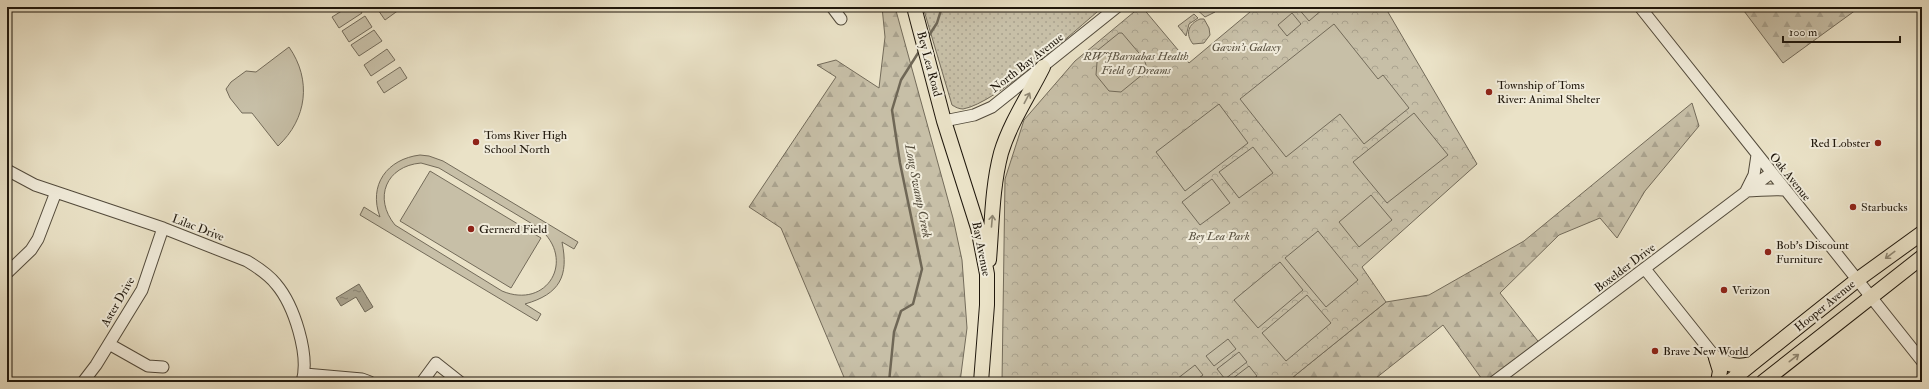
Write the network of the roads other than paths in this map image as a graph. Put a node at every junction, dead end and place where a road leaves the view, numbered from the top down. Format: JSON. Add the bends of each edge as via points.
{"nodes":[{"id":1,"x":832,"y":7,"type":"edge"},
{"id":2,"x":914,"y":7,"type":"edge"},
{"id":3,"x":1117,"y":7,"type":"edge"},
{"id":4,"x":1640,"y":7,"type":"edge"},
{"id":5,"x":841,"y":19,"type":"dead end"},
{"id":6,"x":1043,"y":67,"type":"junction"},
{"id":7,"x":944,"y":121,"type":"junction"},
{"id":8,"x":1757,"y":155,"type":"junction"},
{"id":9,"x":7,"y":170,"type":"edge"},
{"id":10,"x":1771,"y":173,"type":"junction"},
{"id":11,"x":1784,"y":190,"type":"junction"},
{"id":12,"x":1746,"y":191,"type":"junction"},
{"id":13,"x":56,"y":192,"type":"junction"},
{"id":14,"x":163,"y":228,"type":"junction"},
{"id":15,"x":1922,"y":233,"type":"edge"},
{"id":16,"x":1922,"y":257,"type":"edge"},
{"id":17,"x":1645,"y":269,"type":"junction"},
{"id":18,"x":7,"y":273,"type":"edge"},
{"id":19,"x":987,"y":274,"type":"junction"},
{"id":20,"x":1857,"y":280,"type":"junction"},
{"id":21,"x":1872,"y":297,"type":"junction"},
{"id":22,"x":109,"y":344,"type":"junction"},
{"id":23,"x":1716,"y":358,"type":"junction"},
{"id":24,"x":1922,"y":361,"type":"edge"},
{"id":25,"x":1753,"y":363,"type":"junction"},
{"id":26,"x":163,"y":367,"type":"dead end"},
{"id":27,"x":304,"y":378,"type":"edge"},
{"id":28,"x":1767,"y":380,"type":"edge"},
{"id":29,"x":83,"y":382,"type":"edge"},
{"id":30,"x":370,"y":382,"type":"edge"},
{"id":31,"x":422,"y":382,"type":"edge"},
{"id":32,"x":460,"y":382,"type":"edge"},
{"id":33,"x":981,"y":382,"type":"edge"},
{"id":34,"x":1494,"y":382,"type":"edge"},
{"id":35,"x":1718,"y":382,"type":"edge"},
{"id":36,"x":1730,"y":382,"type":"edge"}],
"edges":[{"from":1,"to":5,"type":"street"},
{"from":2,"to":7,"type":"main road","name":"Bey Lea Road"},
{"from":3,"to":6,"type":"street","name":"North Bay Avenue"},
{"from":4,"to":8,"type":"street","name":"Oak Avenue"},
{"from":6,"to":7,"type":"street","name":"North Bay Avenue","via":[[992,107]]},
{"from":19,"to":6,"type":"main road","one_way":true,"via":[[996,179],[1002,153],[1013,124]]},
{"from":7,"to":19,"type":"main road","name":"Bay Avenue","via":[[978,228]]},
{"from":8,"to":10,"type":"street","name":"Oak Avenue"},
{"from":8,"to":12,"type":"street","via":[[1754,175]]},
{"from":9,"to":13,"type":"street","name":"Lilac Drive"},
{"from":10,"to":11,"type":"street","name":"Oak Avenue"},
{"from":10,"to":12,"type":"street","name":"Boxelder Drive"},
{"from":11,"to":12,"type":"street"},
{"from":11,"to":20,"type":"street","name":"Oak Avenue"},
{"from":12,"to":17,"type":"street","name":"Boxelder Drive"},
{"from":13,"to":14,"type":"street","name":"Lilac Drive"},
{"from":13,"to":18,"type":"street","via":[[38,239],[31,250]]},
{"from":14,"to":22,"type":"street","name":"Aster Drive","via":[[145,283]]},
{"from":14,"to":27,"type":"street","name":"Lilac Drive","via":[[247,261],[276,283],[298,328]]},
{"from":15,"to":20,"type":"main road","name":"Hooper Avenue","one_way":true},
{"from":16,"to":21,"type":"main road","name":"Hooper Avenue"},
{"from":17,"to":23,"type":"street"},
{"from":17,"to":34,"type":"street","name":"Boxelder Drive"},
{"from":19,"to":33,"type":"main road","name":"Bay Avenue"},
{"from":20,"to":21,"type":"street","name":"Oak Avenue"},
{"from":20,"to":25,"type":"main road","name":"Hooper Avenue"},
{"from":21,"to":24,"type":"street","name":"Oak Avenue"},
{"from":28,"to":21,"type":"main road","name":"Hooper Avenue","one_way":true},
{"from":22,"to":26,"type":"street","via":[[148,366]]},
{"from":22,"to":29,"type":"street","name":"Aster Drive"},
{"from":23,"to":25,"type":"main road","via":[[1728,365],[1741,367]]},
{"from":23,"to":35,"type":"main road","via":[[1720,371]]},
{"from":25,"to":36,"type":"main road","name":"Hooper Avenue"},
{"from":27,"to":30,"type":"street","via":[[362,379]]},
{"from":31,"to":32,"type":"street","via":[[436,363]]}]}
